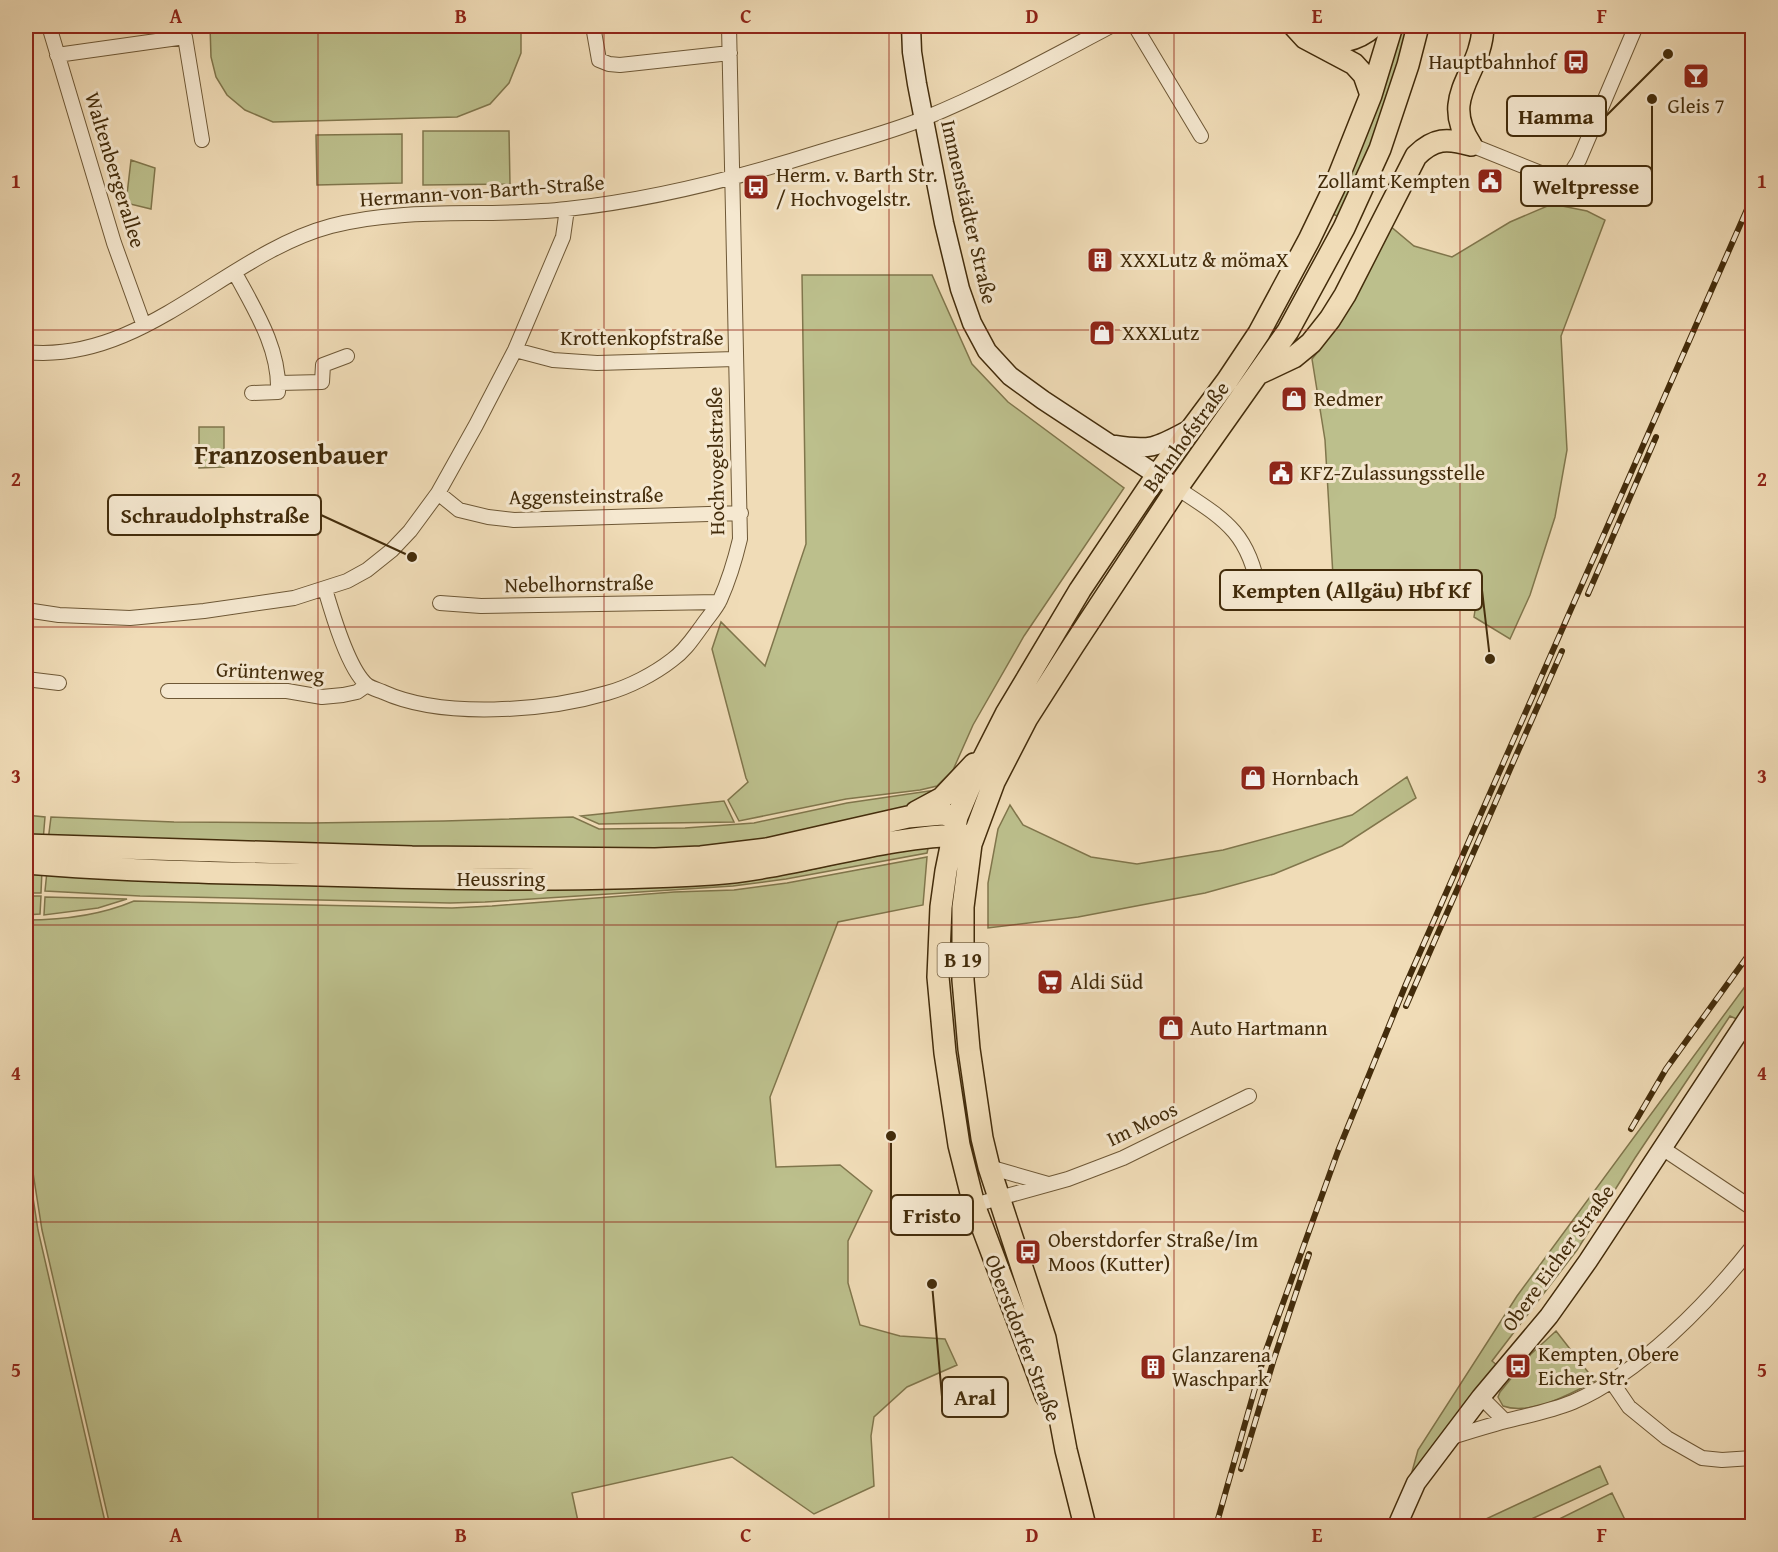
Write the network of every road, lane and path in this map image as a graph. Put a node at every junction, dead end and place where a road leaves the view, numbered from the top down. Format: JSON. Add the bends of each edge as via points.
{"nodes":[{"id":1,"x":49,"y":26,"type":"edge"},
{"id":2,"x":592,"y":26,"type":"edge"},
{"id":3,"x":729,"y":26,"type":"edge"},
{"id":4,"x":911,"y":26,"type":"edge"},
{"id":5,"x":1111,"y":26,"type":"edge"},
{"id":6,"x":1135,"y":26,"type":"edge"},
{"id":7,"x":1374,"y":26,"type":"edge"},
{"id":8,"x":1392,"y":26,"type":"edge"},
{"id":9,"x":1418,"y":26,"type":"edge"},
{"id":10,"x":1483,"y":26,"type":"edge"},
{"id":11,"x":1636,"y":26,"type":"edge"},
{"id":12,"x":1300,"y":32,"type":"edge"},
{"id":13,"x":730,"y":53,"type":"junction"},
{"id":14,"x":57,"y":55,"type":"junction"},
{"id":15,"x":1371,"y":95,"type":"junction"},
{"id":16,"x":924,"y":118,"type":"junction"},
{"id":17,"x":1201,"y":136,"type":"dead end"},
{"id":18,"x":202,"y":140,"type":"dead end"},
{"id":19,"x":1471,"y":145,"type":"junction"},
{"id":20,"x":733,"y":178,"type":"junction"},
{"id":21,"x":567,"y":209,"type":"junction"},
{"id":22,"x":235,"y":273,"type":"junction"},
{"id":23,"x":144,"y":326,"type":"junction"},
{"id":24,"x":515,"y":350,"type":"junction"},
{"id":25,"x":27,"y":354,"type":"edge"},
{"id":26,"x":347,"y":356,"type":"dead end"},
{"id":27,"x":735,"y":359,"type":"junction"},
{"id":28,"x":1259,"y":373,"type":"junction"},
{"id":29,"x":279,"y":383,"type":"junction"},
{"id":30,"x":252,"y":393,"type":"dead end"},
{"id":31,"x":1192,"y":428,"type":"junction"},
{"id":32,"x":1108,"y":444,"type":"junction"},
{"id":33,"x":1157,"y":475,"type":"junction"},
{"id":34,"x":1177,"y":488,"type":"junction"},
{"id":35,"x":438,"y":493,"type":"junction"},
{"id":36,"x":741,"y":513,"type":"junction"},
{"id":37,"x":326,"y":589,"type":"junction"},
{"id":38,"x":1259,"y":592,"type":"dead end"},
{"id":39,"x":719,"y":602,"type":"junction"},
{"id":40,"x":440,"y":603,"type":"dead end"},
{"id":41,"x":26,"y":610,"type":"edge"},
{"id":42,"x":26,"y":679,"type":"edge"},
{"id":43,"x":59,"y":683,"type":"dead end"},
{"id":44,"x":367,"y":685,"type":"junction"},
{"id":45,"x":168,"y":691,"type":"dead end"},
{"id":46,"x":985,"y":753,"type":"junction"},
{"id":47,"x":908,"y":816,"type":"junction"},
{"id":48,"x":955,"y":826,"type":"junction"},
{"id":49,"x":974,"y":835,"type":"junction"},
{"id":50,"x":26,"y":845,"type":"edge"},
{"id":51,"x":26,"y":863,"type":"edge"},
{"id":52,"x":1752,"y":1011,"type":"edge"},
{"id":53,"x":1249,"y":1096,"type":"dead end"},
{"id":54,"x":1662,"y":1148,"type":"junction"},
{"id":55,"x":989,"y":1167,"type":"junction"},
{"id":56,"x":1050,"y":1184,"type":"junction"},
{"id":57,"x":1001,"y":1199,"type":"junction"},
{"id":58,"x":974,"y":1205,"type":"junction"},
{"id":59,"x":1752,"y":1208,"type":"edge"},
{"id":60,"x":1752,"y":1247,"type":"edge"},
{"id":61,"x":1612,"y":1382,"type":"junction"},
{"id":62,"x":1480,"y":1397,"type":"junction"},
{"id":63,"x":1506,"y":1421,"type":"junction"},
{"id":64,"x":1449,"y":1438,"type":"junction"},
{"id":65,"x":1065,"y":1450,"type":"junction"},
{"id":66,"x":1752,"y":1458,"type":"edge"},
{"id":67,"x":1085,"y":1527,"type":"edge"},
{"id":68,"x":1397,"y":1527,"type":"edge"}],
"edges":[{"from":1,"to":14,"type":"street","name":"Waltenbergerallee"},
{"from":2,"to":13,"type":"street","via":[[599,60],[609,64]]},
{"from":3,"to":13,"type":"street","name":"Hochvogelstraße"},
{"from":4,"to":16,"type":"street","name":"Immenstädter Straße"},
{"from":5,"to":16,"type":"street","name":"Hermann-von-Barth-Straße","via":[[1001,84]]},
{"from":6,"to":17,"type":"street"},
{"from":7,"to":12,"type":"main road","via":[[1350,40],[1328,42]]},
{"from":8,"to":15,"type":"main road","name":"Bahnhofstraße"},
{"from":9,"to":28,"type":"main road","name":"Bahnhofstraße","via":[[1380,149],[1344,228],[1288,332]]},
{"from":10,"to":19,"type":"main road","via":[[1479,50],[1458,99],[1458,121]]},
{"from":11,"to":19,"type":"street","via":[[1570,174],[1553,178]]},
{"from":12,"to":15,"type":"main road","via":[[1354,64],[1364,75]]},
{"from":13,"to":20,"type":"street","name":"Hochvogelstraße"},
{"from":14,"to":18,"type":"street","via":[[185,37]]},
{"from":14,"to":23,"type":"street","name":"Waltenbergerallee","via":[[114,243]]},
{"from":15,"to":31,"type":"main road","name":"Bahnhofstraße","via":[[1334,188],[1295,267],[1258,333]]},
{"from":16,"to":20,"type":"street","name":"Hermann-von-Barth-Straße"},
{"from":16,"to":32,"type":"street","name":"Immenstädter Straße","via":[[960,289],[987,351],[1010,376]]},
{"from":19,"to":28,"type":"main road","via":[[1446,140],[1424,148],[1416,156],[1330,319],[1294,357]]},
{"from":20,"to":21,"type":"street","name":"Hermann-von-Barth-Straße","via":[[643,198]]},
{"from":20,"to":27,"type":"street","name":"Hochvogelstraße"},
{"from":21,"to":22,"type":"street","name":"Hermann-von-Barth-Straße","via":[[384,216],[308,233]]},
{"from":21,"to":24,"type":"street","via":[[563,237]]},
{"from":22,"to":23,"type":"street","name":"Hermann-von-Barth-Straße"},
{"from":22,"to":29,"type":"street","via":[[266,335]]},
{"from":23,"to":25,"type":"street","name":"Hermann-von-Barth-Straße","via":[[96,345]]},
{"from":24,"to":27,"type":"street","name":"Krottenkopfstraße","via":[[553,360],[597,363]]},
{"from":24,"to":35,"type":"street"},
{"from":26,"to":29,"type":"street","via":[[323,365],[322,382]]},
{"from":27,"to":36,"type":"street","name":"Hochvogelstraße"},
{"from":28,"to":34,"type":"main road","name":"Bahnhofstraße"},
{"from":29,"to":30,"type":"street","via":[[278,393]]},
{"from":31,"to":32,"type":"street","via":[[1158,446],[1140,449]]},
{"from":31,"to":33,"type":"main road","name":"Bahnhofstraße"},
{"from":32,"to":33,"type":"street","name":"Immenstädter Straße"},
{"from":33,"to":34,"type":"street","name":"Immenstädter Straße"},
{"from":33,"to":46,"type":"main road","name":"Bahnhofstraße","number":"B 19","via":[[1080,590]]},
{"from":34,"to":38,"type":"street","name":"Bahnhofstraße","via":[[1212,510],[1240,537],[1253,564]]},
{"from":34,"to":49,"type":"main road","name":"Bahnhofstraße","number":"B 19","via":[[1027,718],[994,782]]},
{"from":35,"to":36,"type":"street","name":"Aggensteinstraße","via":[[459,510],[514,520]]},
{"from":35,"to":37,"type":"street","via":[[392,550],[367,570]]},
{"from":36,"to":39,"type":"street","name":"Hochvogelstraße","via":[[740,539]]},
{"from":37,"to":41,"type":"street","via":[[279,601],[130,618]]},
{"from":37,"to":44,"type":"street","via":[[337,628]]},
{"from":39,"to":40,"type":"street","name":"Nebelhornstraße","via":[[490,606]]},
{"from":39,"to":44,"type":"street","name":"Hochvogelstraße","via":[[673,660],[608,693],[544,704],[466,709],[409,702]]},
{"from":42,"to":43,"type":"street"},
{"from":44,"to":45,"type":"street","name":"Grüntenweg","via":[[357,692],[322,697],[276,691]]},
{"from":46,"to":47,"type":"main road","via":[[942,798]]},
{"from":46,"to":48,"type":"main road","name":"Bahnhofstraße","number":"B 19"},
{"from":47,"to":48,"type":"main road","name":"Heussring","via":[[942,814]]},
{"from":47,"to":50,"type":"main road","name":"Heussring","via":[[767,849],[655,859]]},
{"from":48,"to":49,"type":"main road"},
{"from":48,"to":51,"type":"main road","name":"Heussring","via":[[936,835],[752,870],[657,877],[415,878]]},
{"from":48,"to":58,"type":"main road","name":"Oberstdorfer Straße","number":"B 19","via":[[945,871],[938,977],[957,1135]]},
{"from":49,"to":55,"type":"main road","name":"Oberstdorfer Straße","number":"B 19","via":[[965,885],[963,980],[974,1085]]},
{"from":52,"to":54,"type":"street","name":"Obere Eicher Straße"},
{"from":53,"to":56,"type":"street","name":"Im Moos","via":[[1123,1158]]},
{"from":54,"to":59,"type":"street"},
{"from":54,"to":62,"type":"street","name":"Obere Eicher Straße","via":[[1549,1316]]},
{"from":55,"to":56,"type":"street"},
{"from":55,"to":57,"type":"main road","name":"Oberstdorfer Straße","number":"B 19"},
{"from":56,"to":57,"type":"street","name":"Im Moos"},
{"from":57,"to":58,"type":"street","name":"Im Moos"},
{"from":57,"to":65,"type":"main road","name":"Oberstdorfer Straße","number":"B 19","via":[[1045,1338]]},
{"from":58,"to":65,"type":"main road","name":"Oberstdorfer Straße","number":"B 19"},
{"from":60,"to":61,"type":"street","via":[[1673,1332]]},
{"from":61,"to":63,"type":"street","via":[[1571,1402]]},
{"from":61,"to":66,"type":"street","via":[[1629,1407],[1667,1438],[1702,1458]]},
{"from":62,"to":63,"type":"street"},
{"from":62,"to":64,"type":"street","name":"Obere Eicher Straße"},
{"from":63,"to":64,"type":"street"},
{"from":64,"to":68,"type":"street","name":"Obere Eicher Straße","via":[[1416,1483]]},
{"from":65,"to":67,"type":"main road","name":"Oberstdorfer Straße","number":"B 19"}]}
